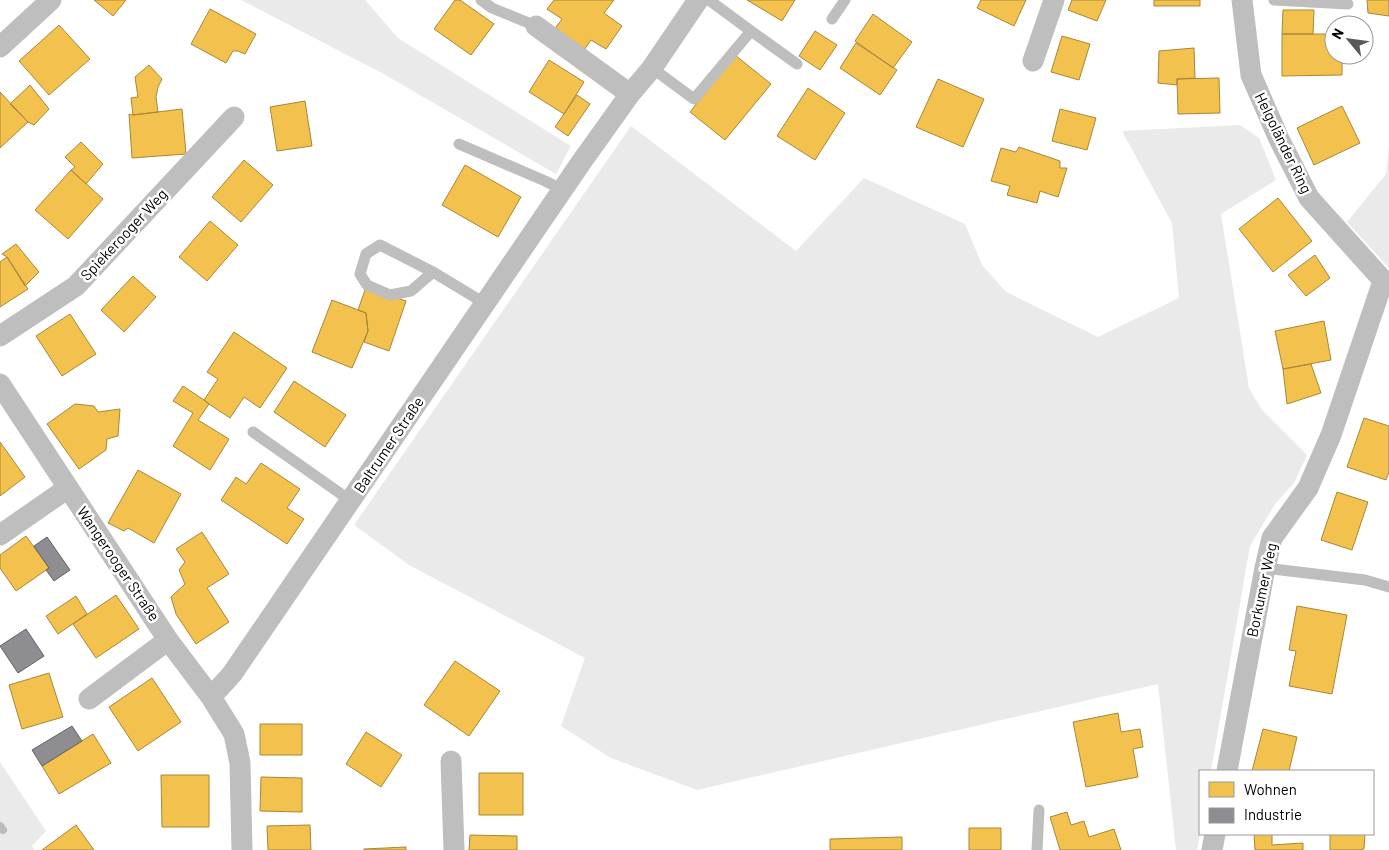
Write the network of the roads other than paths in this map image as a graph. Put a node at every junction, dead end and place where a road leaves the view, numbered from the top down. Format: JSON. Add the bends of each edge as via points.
{"nodes":[{"id":1,"x":51,"y":0,"type":"edge"},
{"id":2,"x":481,"y":0,"type":"edge"},
{"id":3,"x":698,"y":0,"type":"edge"},
{"id":4,"x":709,"y":0,"type":"edge"},
{"id":5,"x":845,"y":0,"type":"edge"},
{"id":6,"x":1054,"y":0,"type":"edge"},
{"id":7,"x":1242,"y":0,"type":"edge"},
{"id":8,"x":1274,"y":0,"type":"edge"},
{"id":9,"x":1348,"y":4,"type":"dead end"},
{"id":10,"x":832,"y":19,"type":"dead end"},
{"id":11,"x":536,"y":26,"type":"joint"},
{"id":12,"x":751,"y":31,"type":"junction"},
{"id":13,"x":0,"y":47,"type":"edge"},
{"id":14,"x":1033,"y":61,"type":"dead end"},
{"id":15,"x":797,"y":64,"type":"dead end"},
{"id":16,"x":652,"y":68,"type":"junction"},
{"id":17,"x":630,"y":94,"type":"junction"},
{"id":18,"x":234,"y":117,"type":"dead end"},
{"id":19,"x":459,"y":144,"type":"dead end"},
{"id":20,"x":563,"y":190,"type":"junction"},
{"id":21,"x":434,"y":272,"type":"junction"},
{"id":22,"x":1386,"y":284,"type":"edge"},
{"id":23,"x":486,"y":304,"type":"junction"},
{"id":24,"x":0,"y":336,"type":"edge"},
{"id":25,"x":0,"y":384,"type":"edge"},
{"id":26,"x":253,"y":432,"type":"dead end"},
{"id":27,"x":68,"y":488,"type":"junction"},
{"id":28,"x":351,"y":501,"type":"junction"},
{"id":29,"x":0,"y":535,"type":"edge"},
{"id":30,"x":1265,"y":568,"type":"junction"},
{"id":31,"x":1389,"y":587,"type":"edge"},
{"id":32,"x":168,"y":640,"type":"junction"},
{"id":33,"x":211,"y":697,"type":"junction"},
{"id":34,"x":89,"y":699,"type":"dead end"},
{"id":35,"x":451,"y":761,"type":"dead end"},
{"id":36,"x":1227,"y":770,"type":"edge"},
{"id":37,"x":1039,"y":810,"type":"dead end"},
{"id":38,"x":1215,"y":835,"type":"edge"},
{"id":39,"x":242,"y":850,"type":"edge"},
{"id":40,"x":454,"y":850,"type":"edge"},
{"id":41,"x":1037,"y":850,"type":"edge"},
{"id":42,"x":1212,"y":850,"type":"edge"}],
"edges":[{"from":1,"to":13,"type":"street"},
{"from":2,"to":11,"type":"lane","via":[[492,8]]},
{"from":3,"to":16,"type":"street","name":"Baltrumer Straße"},
{"from":4,"to":12,"type":"lane"},
{"from":5,"to":10,"type":"lane"},
{"from":6,"to":14,"type":"street"},
{"from":7,"to":22,"type":"street","name":"Helgoländer Ring","via":[[1251,75],[1309,198]]},
{"from":8,"to":9,"type":"lane"},
{"from":11,"to":17,"type":"street"},
{"from":12,"to":15,"type":"lane"},
{"from":12,"to":16,"type":"lane","via":[[694,99]]},
{"from":16,"to":17,"type":"street","name":"Baltrumer Straße"},
{"from":17,"to":20,"type":"street","name":"Baltrumer Straße"},
{"from":18,"to":24,"type":"street","name":"Spiekerooger Weg","via":[[76,286]]},
{"from":19,"to":20,"type":"lane"},
{"from":20,"to":23,"type":"street","name":"Baltrumer Straße"},
{"from":21,"to":21,"type":"lane","via":[[380,245],[366,254],[360,274],[367,285],[390,295],[411,291]]},
{"from":21,"to":23,"type":"lane"},
{"from":22,"to":30,"type":"street","name":"Borkumer Weg","via":[[1308,488],[1272,538]]},
{"from":23,"to":28,"type":"street","name":"Baltrumer Straße"},
{"from":25,"to":27,"type":"street","name":"Wangerooger Straße"},
{"from":26,"to":28,"type":"lane"},
{"from":27,"to":29,"type":"street"},
{"from":27,"to":32,"type":"street","name":"Wangerooger Straße"},
{"from":28,"to":33,"type":"street","name":"Baltrumer Straße","via":[[232,674]]},
{"from":30,"to":31,"type":"lane","via":[[1365,580]]},
{"from":30,"to":36,"type":"street","name":"Borkumer Weg"},
{"from":32,"to":33,"type":"street","name":"Wangerooger Straße"},
{"from":32,"to":34,"type":"street"},
{"from":33,"to":39,"type":"street","name":"Wangerooger Straße","via":[[234,734],[240,763]]},
{"from":35,"to":40,"type":"street"},
{"from":37,"to":41,"type":"lane"},
{"from":38,"to":42,"type":"street"}]}
